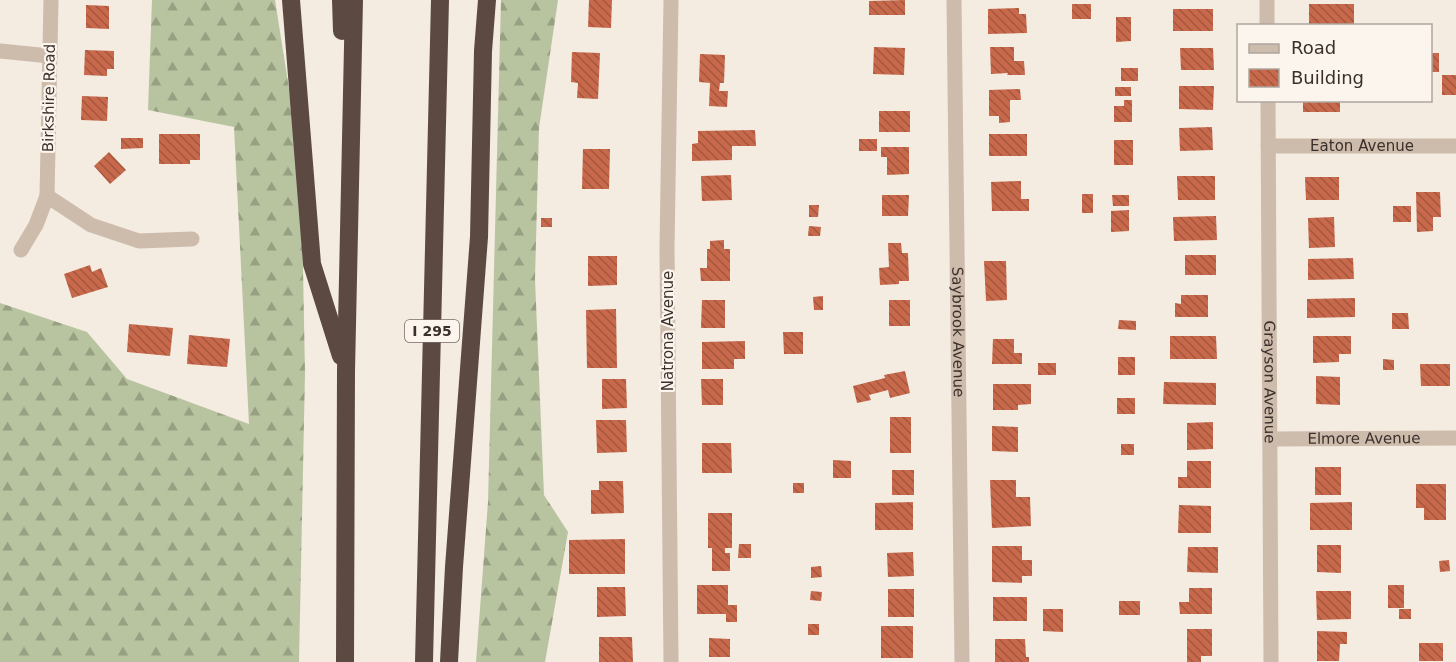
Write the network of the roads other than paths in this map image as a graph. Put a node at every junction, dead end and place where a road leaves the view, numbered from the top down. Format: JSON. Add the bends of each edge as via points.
{"nodes":[{"id":1,"x":51,"y":0,"type":"edge"},
{"id":2,"x":291,"y":0,"type":"edge"},
{"id":3,"x":341,"y":0,"type":"edge"},
{"id":4,"x":354,"y":0,"type":"edge"},
{"id":5,"x":440,"y":0,"type":"edge"},
{"id":6,"x":671,"y":0,"type":"edge"},
{"id":7,"x":954,"y":0,"type":"edge"},
{"id":8,"x":1267,"y":0,"type":"edge"},
{"id":9,"x":486,"y":4,"type":"edge"},
{"id":10,"x":1267,"y":24,"type":"edge"},
{"id":11,"x":0,"y":51,"type":"edge"},
{"id":12,"x":50,"y":56,"type":"junction"},
{"id":13,"x":1268,"y":102,"type":"edge"},
{"id":14,"x":1268,"y":146,"type":"junction"},
{"id":15,"x":1456,"y":146,"type":"edge"},
{"id":16,"x":47,"y":196,"type":"junction"},
{"id":17,"x":192,"y":239,"type":"dead end"},
{"id":18,"x":21,"y":250,"type":"dead end"},
{"id":19,"x":348,"y":266,"type":"junction"},
{"id":20,"x":346,"y":371,"type":"junction"},
{"id":21,"x":1456,"y":438,"type":"edge"},
{"id":22,"x":1270,"y":439,"type":"junction"},
{"id":23,"x":345,"y":662,"type":"edge"},
{"id":24,"x":424,"y":662,"type":"edge"},
{"id":25,"x":449,"y":662,"type":"edge"},
{"id":26,"x":671,"y":662,"type":"edge"},
{"id":27,"x":962,"y":662,"type":"edge"},
{"id":28,"x":1271,"y":662,"type":"edge"}],
"edges":[{"from":1,"to":12,"type":"street","name":"Birkshire Road"},
{"from":2,"to":20,"type":"highway","via":[[312,264]]},
{"from":3,"to":19,"type":"highway"},
{"from":4,"to":19,"type":"highway"},
{"from":5,"to":24,"type":"highway","number":"I 295"},
{"from":6,"to":26,"type":"street","name":"Natrona Avenue","via":[[667,248]]},
{"from":7,"to":27,"type":"street","name":"Saybrook Avenue"},
{"from":8,"to":10,"type":"street"},
{"from":9,"to":25,"type":"highway","via":[[479,237]]},
{"from":11,"to":12,"type":"street"},
{"from":12,"to":16,"type":"street","name":"Birkshire Road"},
{"from":13,"to":14,"type":"street","name":"Grayson Avenue"},
{"from":14,"to":15,"type":"street","name":"Eaton Avenue"},
{"from":14,"to":22,"type":"street","name":"Grayson Avenue"},
{"from":16,"to":17,"type":"street","via":[[91,225],[139,241]]},
{"from":16,"to":18,"type":"street","name":"Birkshire Road"},
{"from":19,"to":20,"type":"highway"},
{"from":20,"to":23,"type":"highway"},
{"from":21,"to":22,"type":"street","name":"Elmore Avenue"},
{"from":22,"to":28,"type":"street","name":"Grayson Avenue"}]}
